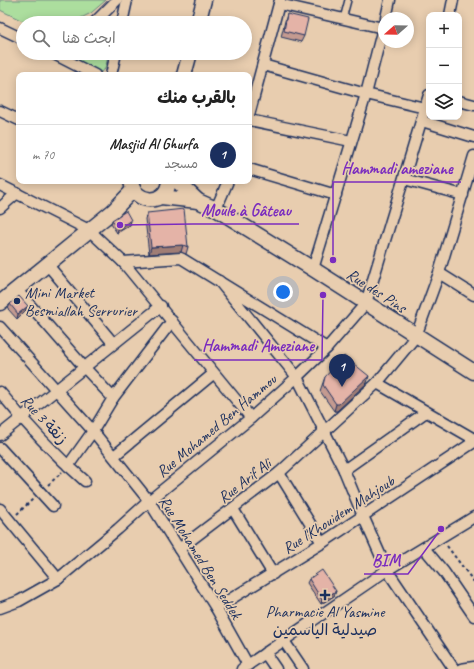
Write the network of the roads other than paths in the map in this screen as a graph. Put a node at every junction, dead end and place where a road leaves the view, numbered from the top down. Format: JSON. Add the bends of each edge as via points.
{"nodes":[{"id":1,"x":117,"y":0,"type":"edge"},
{"id":2,"x":127,"y":0,"type":"edge"},
{"id":3,"x":204,"y":0,"type":"edge"},
{"id":4,"x":348,"y":0,"type":"edge"},
{"id":5,"x":390,"y":0,"type":"edge"},
{"id":6,"x":453,"y":0,"type":"edge"},
{"id":7,"x":280,"y":2,"type":"edge"},
{"id":8,"x":387,"y":12,"type":"edge"},
{"id":9,"x":451,"y":12,"type":"edge"},
{"id":10,"x":101,"y":16,"type":"edge"},
{"id":11,"x":124,"y":16,"type":"edge"},
{"id":12,"x":200,"y":16,"type":"edge"},
{"id":13,"x":343,"y":19,"type":"junction"},
{"id":14,"x":378,"y":25,"type":"edge"},
{"id":15,"x":0,"y":28,"type":"edge"},
{"id":16,"x":12,"y":33,"type":"junction"},
{"id":17,"x":16,"y":34,"type":"edge"},
{"id":18,"x":16,"y":35,"type":"edge"},
{"id":19,"x":378,"y":48,"type":"edge"},
{"id":20,"x":66,"y":60,"type":"edge"},
{"id":21,"x":115,"y":60,"type":"edge"},
{"id":22,"x":188,"y":60,"type":"edge"},
{"id":23,"x":263,"y":65,"type":"junction"},
{"id":24,"x":89,"y":72,"type":"edge"},
{"id":25,"x":112,"y":72,"type":"edge"},
{"id":26,"x":185,"y":72,"type":"edge"},
{"id":27,"x":366,"y":94,"type":"junction"},
{"id":28,"x":462,"y":103,"type":"edge"},
{"id":29,"x":252,"y":104,"type":"edge"},
{"id":30,"x":426,"y":105,"type":"edge"},
{"id":31,"x":474,"y":105,"type":"edge"},
{"id":32,"x":425,"y":108,"type":"junction"},
{"id":33,"x":0,"y":111,"type":"edge"},
{"id":34,"x":16,"y":119,"type":"edge"},
{"id":35,"x":252,"y":121,"type":"edge"},
{"id":36,"x":422,"y":121,"type":"junction"},
{"id":37,"x":474,"y":138,"type":"edge"},
{"id":38,"x":351,"y":141,"type":"junction"},
{"id":39,"x":474,"y":156,"type":"edge"},
{"id":40,"x":252,"y":170,"type":"edge"},
{"id":41,"x":404,"y":179,"type":"junction"},
{"id":42,"x":169,"y":184,"type":"edge"},
{"id":43,"x":180,"y":184,"type":"edge"},
{"id":44,"x":227,"y":184,"type":"edge"},
{"id":45,"x":0,"y":185,"type":"edge"},
{"id":46,"x":132,"y":186,"type":"edge"},
{"id":47,"x":17,"y":193,"type":"junction"},
{"id":48,"x":336,"y":195,"type":"junction"},
{"id":49,"x":463,"y":195,"type":"junction"},
{"id":50,"x":161,"y":197,"type":"junction"},
{"id":51,"x":198,"y":201,"type":"junction"},
{"id":52,"x":0,"y":208,"type":"edge"},
{"id":53,"x":216,"y":209,"type":"junction"},
{"id":54,"x":89,"y":230,"type":"junction"},
{"id":55,"x":123,"y":262,"type":"junction"},
{"id":56,"x":47,"y":264,"type":"junction"},
{"id":57,"x":313,"y":269,"type":"junction"},
{"id":58,"x":439,"y":273,"type":"junction"},
{"id":59,"x":219,"y":281,"type":"junction"},
{"id":60,"x":16,"y":289,"type":"junction"},
{"id":61,"x":474,"y":295,"type":"edge"},
{"id":62,"x":0,"y":303,"type":"edge"},
{"id":63,"x":366,"y":303,"type":"junction"},
{"id":64,"x":161,"y":306,"type":"junction"},
{"id":65,"x":172,"y":321,"type":"junction"},
{"id":66,"x":0,"y":327,"type":"edge"},
{"id":67,"x":416,"y":336,"type":"junction"},
{"id":68,"x":113,"y":343,"type":"junction"},
{"id":69,"x":327,"y":348,"type":"junction"},
{"id":70,"x":84,"y":367,"type":"junction"},
{"id":71,"x":474,"y":372,"type":"edge"},
{"id":72,"x":213,"y":374,"type":"junction"},
{"id":73,"x":297,"y":377,"type":"junction"},
{"id":74,"x":377,"y":383,"type":"junction"},
{"id":75,"x":56,"y":390,"type":"junction"},
{"id":76,"x":0,"y":392,"type":"edge"},
{"id":77,"x":113,"y":398,"type":"junction"},
{"id":78,"x":426,"y":412,"type":"junction"},
{"id":79,"x":21,"y":418,"type":"junction"},
{"id":80,"x":251,"y":418,"type":"junction"},
{"id":81,"x":93,"y":430,"type":"junction"},
{"id":82,"x":325,"y":431,"type":"junction"},
{"id":83,"x":0,"y":435,"type":"edge"},
{"id":84,"x":474,"y":441,"type":"edge"},
{"id":85,"x":0,"y":448,"type":"edge"},
{"id":86,"x":114,"y":456,"type":"junction"},
{"id":87,"x":68,"y":466,"type":"junction"},
{"id":88,"x":344,"y":470,"type":"junction"},
{"id":89,"x":279,"y":473,"type":"junction"},
{"id":90,"x":85,"y":480,"type":"dead end"},
{"id":91,"x":149,"y":501,"type":"junction"},
{"id":92,"x":53,"y":506,"type":"dead end"},
{"id":93,"x":0,"y":509,"type":"edge"},
{"id":94,"x":233,"y":509,"type":"junction"},
{"id":95,"x":362,"y":516,"type":"junction"},
{"id":96,"x":474,"y":518,"type":"edge"},
{"id":97,"x":322,"y":543,"type":"junction"},
{"id":98,"x":424,"y":548,"type":"junction"},
{"id":99,"x":179,"y":549,"type":"junction"},
{"id":100,"x":387,"y":570,"type":"junction"},
{"id":101,"x":273,"y":574,"type":"junction"},
{"id":102,"x":58,"y":579,"type":"junction"},
{"id":103,"x":0,"y":608,"type":"edge"},
{"id":104,"x":216,"y":608,"type":"junction"},
{"id":105,"x":474,"y":616,"type":"edge"},
{"id":106,"x":284,"y":641,"type":"junction"},
{"id":107,"x":265,"y":654,"type":"junction"},
{"id":108,"x":245,"y":667,"type":"edge"},
{"id":109,"x":474,"y":667,"type":"edge"},
{"id":110,"x":276,"y":669,"type":"edge"},
{"id":111,"x":303,"y":669,"type":"edge"},
{"id":112,"x":454,"y":669,"type":"edge"},
{"id":113,"x":461,"y":669,"type":"edge"}],
"edges":[{"from":1,"to":10,"type":"street"},
{"from":2,"to":11,"type":"street"},
{"from":3,"to":12,"type":"street"},
{"from":4,"to":13,"type":"lane"},
{"from":5,"to":8,"type":"street"},
{"from":6,"to":9,"type":"street"},
{"from":7,"to":13,"type":"street"},
{"from":7,"to":23,"type":"street"},
{"from":13,"to":14,"type":"street"},
{"from":15,"to":16,"type":"street"},
{"from":16,"to":17,"type":"street"},
{"from":16,"to":18,"type":"street"},
{"from":19,"to":27,"type":"street"},
{"from":20,"to":24,"type":"street"},
{"from":21,"to":25,"type":"street"},
{"from":22,"to":26,"type":"street"},
{"from":23,"to":27,"type":"street"},
{"from":23,"to":29,"type":"street"},
{"from":27,"to":32,"type":"street"},
{"from":27,"to":38,"type":"street"},
{"from":28,"to":31,"type":"street"},
{"from":30,"to":32,"type":"street","name":"Rue Mohamed Ben Hammou"},
{"from":32,"to":36,"type":"street","name":"Rue Mohamed Ben Hammou"},
{"from":33,"to":34,"type":"street"},
{"from":35,"to":38,"type":"street"},
{"from":36,"to":37,"type":"street"},
{"from":36,"to":41,"type":"street","name":"Rue Mohamed Ben Hammou"},
{"from":38,"to":48,"type":"street"},
{"from":39,"to":49,"type":"street","name":"Rue Arif Ali"},
{"from":40,"to":48,"type":"street"},
{"from":41,"to":49,"type":"street"},
{"from":41,"to":63,"type":"street","name":"Rue Mohamed Ben Hammou"},
{"from":42,"to":50,"type":"street"},
{"from":43,"to":51,"type":"street","name":"Rue des Pins"},
{"from":44,"to":53,"type":"street"},
{"from":45,"to":47,"type":"street"},
{"from":46,"to":50,"type":"street","name":"Rue des Pins","via":[[142,198],[148,200]]},
{"from":46,"to":54,"type":"street","via":[[113,211]]},
{"from":47,"to":52,"type":"street"},
{"from":47,"to":54,"type":"street"},
{"from":48,"to":57,"type":"street"},
{"from":49,"to":58,"type":"street","name":"Rue Arif Ali"},
{"from":50,"to":51,"type":"street","name":"Rue des Pins"},
{"from":51,"to":53,"type":"street","name":"Rue des Pins"},
{"from":53,"to":57,"type":"street","name":"Rue des Pins"},
{"from":54,"to":55,"type":"street"},
{"from":54,"to":56,"type":"street"},
{"from":55,"to":59,"type":"street","via":[[180,258]]},
{"from":55,"to":64,"type":"street"},
{"from":56,"to":60,"type":"street"},
{"from":56,"to":68,"type":"street"},
{"from":57,"to":63,"type":"street","name":"Rue des Pins"},
{"from":58,"to":61,"type":"street"},
{"from":58,"to":67,"type":"street","name":"Rue Arif Ali"},
{"from":59,"to":69,"type":"street"},
{"from":59,"to":73,"type":"street"},
{"from":60,"to":62,"type":"street"},
{"from":60,"to":70,"type":"street"},
{"from":63,"to":67,"type":"street","name":"Rue des Pins"},
{"from":63,"to":69,"type":"street","name":"Rue Mohamed Ben Hammou"},
{"from":64,"to":65,"type":"street"},
{"from":64,"to":68,"type":"street"},
{"from":65,"to":72,"type":"street"},
{"from":65,"to":77,"type":"street"},
{"from":66,"to":75,"type":"street","name":"Rue Mohamed Ben Seddek"},
{"from":67,"to":71,"type":"street","name":"Rue des Pins"},
{"from":67,"to":74,"type":"street","name":"Rue Arif Ali"},
{"from":68,"to":70,"type":"street"},
{"from":69,"to":73,"type":"street","name":"Rue Mohamed Ben Hammou"},
{"from":70,"to":75,"type":"street"},
{"from":70,"to":77,"type":"street"},
{"from":72,"to":80,"type":"street"},
{"from":72,"to":86,"type":"street"},
{"from":73,"to":80,"type":"street","name":"Rue Mohamed Ben Hammou"},
{"from":73,"to":82,"type":"street"},
{"from":74,"to":78,"type":"street"},
{"from":74,"to":82,"type":"street","name":"Rue Arif Ali"},
{"from":75,"to":79,"type":"street"},
{"from":75,"to":81,"type":"street","name":"Rue Mohamed Ben Seddek"},
{"from":76,"to":79,"type":"street","name":"Rue 3 زنقة"},
{"from":77,"to":81,"type":"street"},
{"from":78,"to":84,"type":"street"},
{"from":78,"to":88,"type":"street"},
{"from":79,"to":83,"type":"street"},
{"from":79,"to":87,"type":"street","name":"Rue 3 زنقة"},
{"from":80,"to":91,"type":"street","name":"Rue Mohamed Ben Hammou"},
{"from":81,"to":86,"type":"street","name":"Rue Mohamed Ben Seddek"},
{"from":81,"to":87,"type":"street"},
{"from":82,"to":88,"type":"street"},
{"from":82,"to":89,"type":"street","name":"Rue Arif Ali"},
{"from":84,"to":95,"type":"street","name":"Rue l'Khouidem Mahjoub"},
{"from":85,"to":92,"type":"street"},
{"from":86,"to":91,"type":"street","name":"Rue Mohamed Ben Seddek"},
{"from":87,"to":90,"type":"street","name":"Rue 3 زنقة"},
{"from":88,"to":95,"type":"street"},
{"from":89,"to":94,"type":"street","name":"Rue Arif Ali"},
{"from":89,"to":97,"type":"street"},
{"from":91,"to":99,"type":"street","name":"Rue Mohamed Ben Seddek"},
{"from":91,"to":102,"type":"street","name":"Rue Mohamed Ben Hammou"},
{"from":93,"to":102,"type":"street"},
{"from":94,"to":99,"type":"street","name":"Rue Arif Ali"},
{"from":94,"to":101,"type":"street"},
{"from":95,"to":97,"type":"street","name":"Rue l'Khouidem Mahjoub"},
{"from":95,"to":100,"type":"street"},
{"from":96,"to":98,"type":"street"},
{"from":97,"to":101,"type":"street","name":"Rue l'Khouidem Mahjoub"},
{"from":98,"to":100,"type":"street"},
{"from":98,"to":105,"type":"street"},
{"from":99,"to":104,"type":"street","name":"Rue Mohamed Ben Seddek"},
{"from":100,"to":106,"type":"street"},
{"from":100,"to":112,"type":"street"},
{"from":101,"to":104,"type":"street","name":"Rue l'Khouidem Mahjoub"},
{"from":102,"to":103,"type":"street","name":"Rue Mohamed Ben Hammou","via":[[19,601]]},
{"from":104,"to":108,"type":"street","name":"Rue Mohamed Ben Seddek"},
{"from":106,"to":107,"type":"street"},
{"from":106,"to":111,"type":"street"},
{"from":107,"to":108,"type":"street"},
{"from":107,"to":110,"type":"street"},
{"from":109,"to":113,"type":"street"}]}
